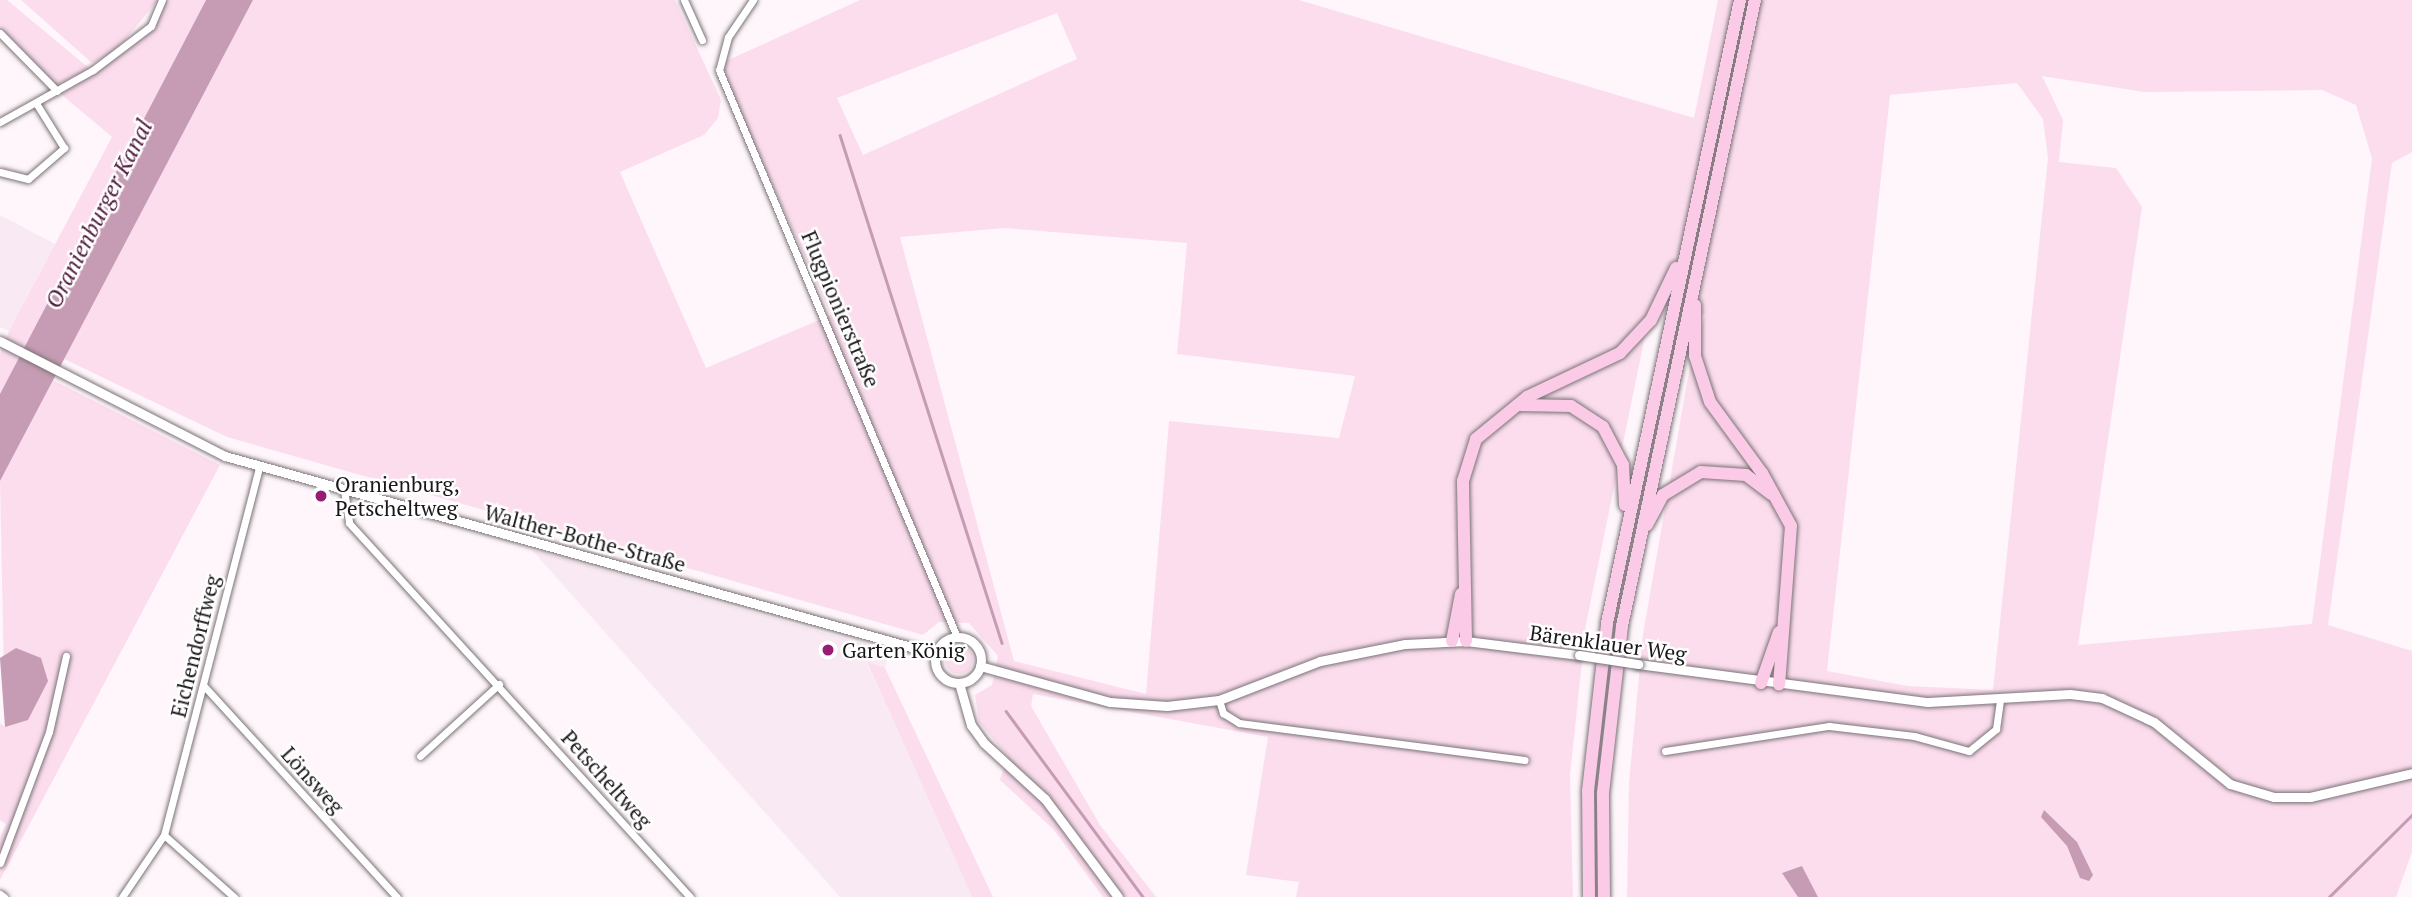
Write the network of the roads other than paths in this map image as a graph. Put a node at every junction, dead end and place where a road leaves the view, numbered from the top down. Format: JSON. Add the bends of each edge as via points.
{"nodes":[{"id":1,"x":162,"y":0,"type":"edge"},
{"id":2,"x":684,"y":0,"type":"edge"},
{"id":3,"x":753,"y":0,"type":"edge"},
{"id":4,"x":1740,"y":0,"type":"edge"},
{"id":5,"x":1755,"y":0,"type":"edge"},
{"id":6,"x":0,"y":33,"type":"edge"},
{"id":7,"x":702,"y":40,"type":"dead end"},
{"id":8,"x":58,"y":90,"type":"junction"},
{"id":9,"x":36,"y":103,"type":"junction"},
{"id":10,"x":0,"y":122,"type":"edge"},
{"id":11,"x":0,"y":172,"type":"edge"},
{"id":12,"x":1686,"y":246,"type":"junction"},
{"id":13,"x":1697,"y":270,"type":"junction"},
{"id":14,"x":0,"y":341,"type":"edge"},
{"id":15,"x":1513,"y":407,"type":"junction"},
{"id":16,"x":259,"y":467,"type":"junction"},
{"id":17,"x":344,"y":489,"type":"junction"},
{"id":18,"x":1781,"y":504,"type":"junction"},
{"id":19,"x":1625,"y":530,"type":"junction"},
{"id":20,"x":1636,"y":551,"type":"junction"},
{"id":21,"x":1461,"y":594,"type":"junction"},
{"id":22,"x":1779,"y":632,"type":"junction"},
{"id":23,"x":957,"y":638,"type":"junction"},
{"id":24,"x":1452,"y":641,"type":"junction"},
{"id":25,"x":1466,"y":641,"type":"junction"},
{"id":26,"x":936,"y":654,"type":"junction"},
{"id":27,"x":66,"y":656,"type":"dead end"},
{"id":28,"x":980,"y":666,"type":"junction"},
{"id":29,"x":959,"y":683,"type":"junction"},
{"id":30,"x":1761,"y":683,"type":"junction"},
{"id":31,"x":499,"y":684,"type":"junction"},
{"id":32,"x":1779,"y":685,"type":"junction"},
{"id":33,"x":204,"y":686,"type":"junction"},
{"id":34,"x":1219,"y":700,"type":"junction"},
{"id":35,"x":2000,"y":701,"type":"junction"},
{"id":36,"x":1665,"y":751,"type":"dead end"},
{"id":37,"x":420,"y":756,"type":"dead end"},
{"id":38,"x":1525,"y":760,"type":"dead end"},
{"id":39,"x":2412,"y":773,"type":"edge"},
{"id":40,"x":164,"y":835,"type":"junction"},
{"id":41,"x":0,"y":863,"type":"edge"},
{"id":42,"x":687,"y":896,"type":"edge"},
{"id":43,"x":122,"y":897,"type":"edge"},
{"id":44,"x":234,"y":897,"type":"edge"},
{"id":45,"x":397,"y":897,"type":"edge"},
{"id":46,"x":1118,"y":897,"type":"edge"},
{"id":47,"x":1589,"y":897,"type":"edge"},
{"id":48,"x":1604,"y":897,"type":"edge"}],
"edges":[{"from":1,"to":8,"type":"street","via":[[151,26]]},
{"from":2,"to":7,"type":"street"},
{"from":3,"to":23,"type":"street","name":"Flugpionierstraße","via":[[728,37],[719,70]]},
{"from":4,"to":12,"type":"highway"},
{"from":5,"to":13,"type":"highway"},
{"from":6,"to":8,"type":"street"},
{"from":8,"to":9,"type":"street"},
{"from":9,"to":10,"type":"street"},
{"from":9,"to":11,"type":"street","via":[[64,148],[28,179]]},
{"from":12,"to":15,"type":"highway","via":[[1637,337],[1601,366]]},
{"from":12,"to":19,"type":"highway"},
{"from":13,"to":18,"type":"highway","via":[[1694,334],[1701,378],[1722,423]]},
{"from":13,"to":20,"type":"highway"},
{"from":14,"to":16,"type":"street","name":"Walther-Bothe-Straße","via":[[210,449]]},
{"from":15,"to":19,"type":"highway","via":[[1571,406],[1603,427],[1623,465]]},
{"from":15,"to":21,"type":"highway","via":[[1491,421],[1468,456]]},
{"from":16,"to":17,"type":"street","name":"Walther-Bothe-Straße"},
{"from":16,"to":33,"type":"street","name":"Eichendorffweg"},
{"from":17,"to":26,"type":"street","name":"Walther-Bothe-Straße"},
{"from":17,"to":31,"type":"street","name":"Petscheltweg","via":[[349,523]]},
{"from":18,"to":20,"type":"highway","via":[[1746,475],[1701,471],[1663,495]]},
{"from":18,"to":22,"type":"highway","via":[[1793,549]]},
{"from":19,"to":47,"type":"highway","via":[[1595,709]]},
{"from":20,"to":48,"type":"highway","via":[[1610,713]]},
{"from":21,"to":24,"type":"highway"},
{"from":21,"to":25,"type":"highway"},
{"from":22,"to":30,"type":"highway"},
{"from":22,"to":32,"type":"highway"},
{"from":23,"to":26,"type":"street"},
{"from":23,"to":28,"type":"street","via":[[976,646]]},
{"from":24,"to":25,"type":"street","name":"Bärenklauer Weg"},
{"from":24,"to":34,"type":"street","name":"Bärenklauer Weg","via":[[1363,649]]},
{"from":25,"to":30,"type":"street","name":"Bärenklauer Weg","bridge":true},
{"from":26,"to":29,"type":"street","via":[[941,675]]},
{"from":27,"to":41,"type":"street","via":[[19,821]]},
{"from":28,"to":29,"type":"street"},
{"from":28,"to":34,"type":"street","name":"Bärenklauer Weg","via":[[1110,702],[1167,706]]},
{"from":29,"to":46,"type":"street","via":[[971,725],[984,743],[1045,799]]},
{"from":30,"to":32,"type":"street","name":"Bärenklauer Weg"},
{"from":31,"to":37,"type":"street"},
{"from":31,"to":42,"type":"street","name":"Petscheltweg"},
{"from":32,"to":35,"type":"street","name":"Bärenklauer Weg","via":[[1928,702]]},
{"from":33,"to":40,"type":"street","name":"Eichendorffweg"},
{"from":33,"to":45,"type":"street","name":"Lönsweg"},
{"from":34,"to":38,"type":"street","via":[[1223,713],[1239,723]]},
{"from":35,"to":36,"type":"street","via":[[1996,729],[1969,751],[1914,736],[1829,726]]},
{"from":35,"to":39,"type":"street","name":"Bärenklauer Weg","via":[[2070,694],[2102,698],[2154,722],[2230,784],[2274,797],[2310,797]]},
{"from":40,"to":43,"type":"street","name":"Eichendorffweg"},
{"from":40,"to":44,"type":"street"}]}
